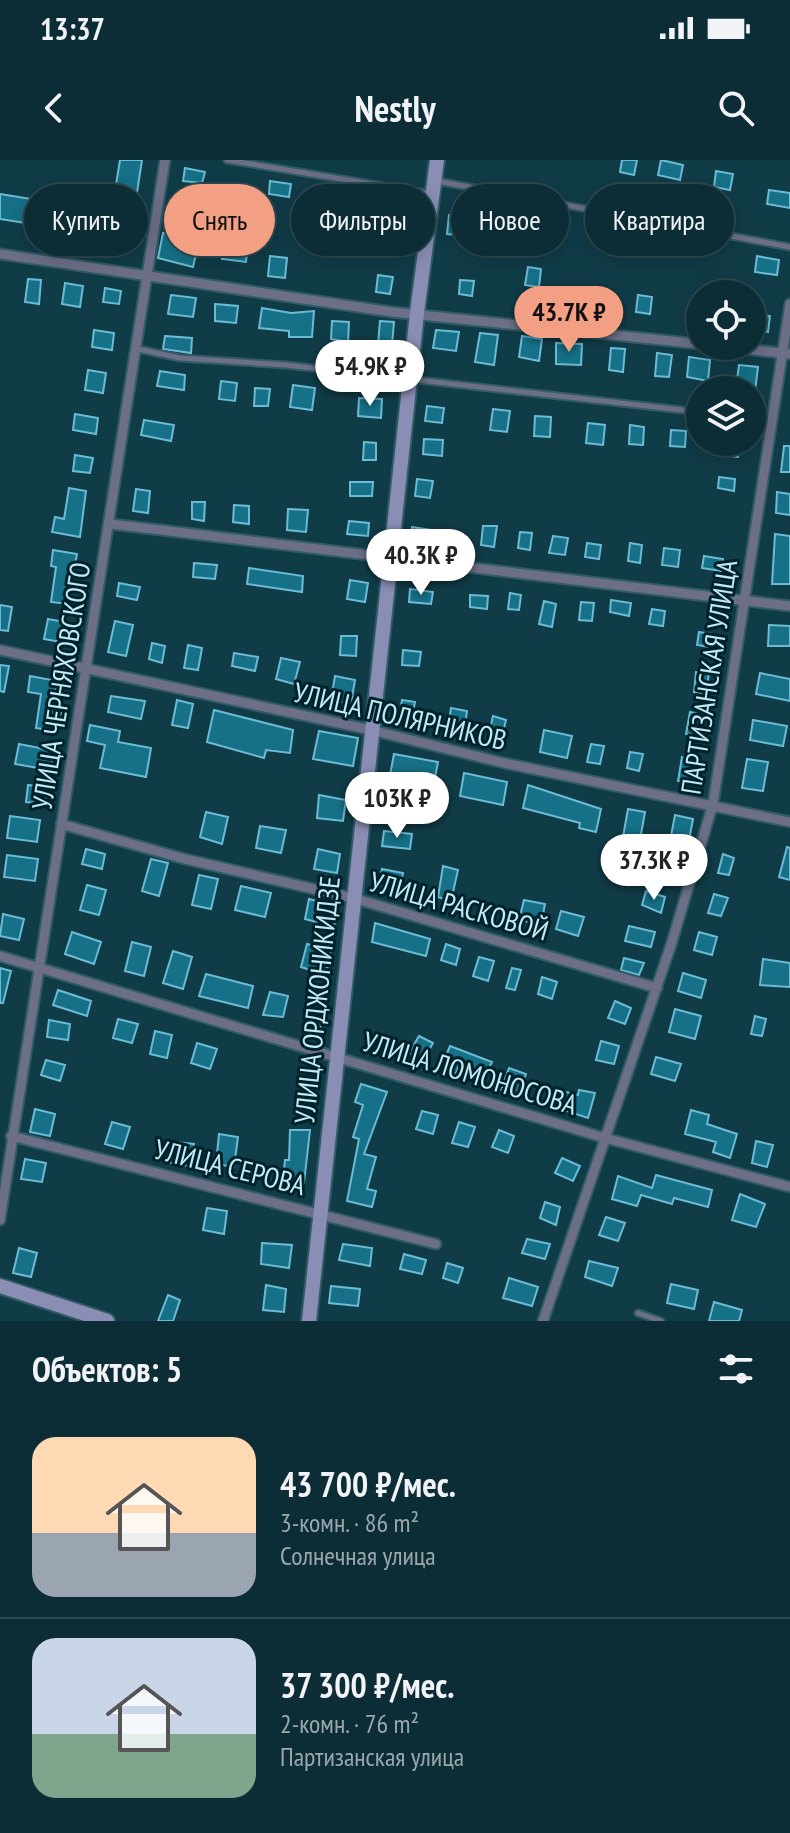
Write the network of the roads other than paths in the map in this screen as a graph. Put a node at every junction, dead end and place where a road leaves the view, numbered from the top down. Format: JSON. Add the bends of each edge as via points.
{"nodes":[{"id":1,"x":165,"y":160,"type":"edge"},
{"id":2,"x":227,"y":160,"type":"edge"},
{"id":3,"x":437,"y":160,"type":"edge"},
{"id":4,"x":411,"y":184,"type":"edge"},
{"id":5,"x":434,"y":184,"type":"edge"},
{"id":6,"x":435,"y":187,"type":"edge"},
{"id":7,"x":790,"y":247,"type":"edge"},
{"id":8,"x":0,"y":254,"type":"edge"},
{"id":9,"x":425,"y":256,"type":"edge"},
{"id":10,"x":146,"y":278,"type":"junction"},
{"id":11,"x":790,"y":304,"type":"edge"},
{"id":12,"x":417,"y":313,"type":"junction"},
{"id":13,"x":686,"y":342,"type":"edge"},
{"id":14,"x":138,"y":349,"type":"junction"},
{"id":15,"x":766,"y":352,"type":"edge"},
{"id":16,"x":786,"y":354,"type":"edge"},
{"id":17,"x":410,"y":381,"type":"junction"},
{"id":18,"x":686,"y":411,"type":"edge"},
{"id":19,"x":766,"y":421,"type":"edge"},
{"id":20,"x":771,"y":422,"type":"junction"},
{"id":21,"x":111,"y":524,"type":"junction"},
{"id":22,"x":392,"y":556,"type":"junction"},
{"id":23,"x":744,"y":601,"type":"junction"},
{"id":24,"x":790,"y":606,"type":"edge"},
{"id":25,"x":0,"y":650,"type":"edge"},
{"id":26,"x":84,"y":668,"type":"junction"},
{"id":27,"x":371,"y":730,"type":"junction"},
{"id":28,"x":713,"y":804,"type":"junction"},
{"id":29,"x":790,"y":822,"type":"edge"},
{"id":30,"x":61,"y":824,"type":"junction"},
{"id":31,"x":353,"y":898,"type":"junction"},
{"id":32,"x":0,"y":956,"type":"edge"},
{"id":33,"x":38,"y":968,"type":"junction"},
{"id":34,"x":657,"y":988,"type":"junction"},
{"id":35,"x":338,"y":1055,"type":"junction"},
{"id":36,"x":11,"y":1136,"type":"junction"},
{"id":37,"x":605,"y":1138,"type":"junction"},
{"id":38,"x":790,"y":1187,"type":"edge"},
{"id":39,"x":320,"y":1212,"type":"junction"},
{"id":40,"x":0,"y":1220,"type":"edge"},
{"id":41,"x":436,"y":1244,"type":"dead end"},
{"id":42,"x":0,"y":1286,"type":"edge"},
{"id":43,"x":638,"y":1313,"type":"dead end"},
{"id":44,"x":107,"y":1321,"type":"edge"},
{"id":45,"x":309,"y":1321,"type":"edge"},
{"id":46,"x":543,"y":1321,"type":"edge"},
{"id":47,"x":661,"y":1321,"type":"edge"}],
"edges":[{"from":1,"to":10,"type":"street","name":"УЛИЦА ЧЕРНЯХОВСКОГО"},
{"from":2,"to":4,"type":"lane"},
{"from":3,"to":5,"type":"main road","name":"УЛИЦА ОРДЖОНИКИДЗЕ"},
{"from":6,"to":7,"type":"lane"},
{"from":8,"to":10,"type":"street"},
{"from":9,"to":12,"type":"main road","name":"УЛИЦА ОРДЖОНИКИДЗЕ"},
{"from":10,"to":12,"type":"street"},
{"from":10,"to":14,"type":"street","name":"УЛИЦА ЧЕРНЯХОВСКОГО"},
{"from":11,"to":16,"type":"street","name":"ПАРТИЗАНСКАЯ УЛИЦА"},
{"from":12,"to":13,"type":"street"},
{"from":12,"to":17,"type":"main road","name":"УЛИЦА ОРДЖОНИКИДЗЕ"},
{"from":14,"to":17,"type":"lane","via":[[180,358]]},
{"from":14,"to":21,"type":"street","name":"УЛИЦА ЧЕРНЯХОВСКОГО"},
{"from":15,"to":16,"type":"street"},
{"from":16,"to":20,"type":"street","name":"ПАРТИЗАНСКАЯ УЛИЦА"},
{"from":17,"to":18,"type":"lane"},
{"from":17,"to":22,"type":"main road","name":"УЛИЦА ОРДЖОНИКИДЗЕ"},
{"from":19,"to":20,"type":"lane"},
{"from":20,"to":23,"type":"street","name":"ПАРТИЗАНСКАЯ УЛИЦА"},
{"from":21,"to":22,"type":"street"},
{"from":21,"to":26,"type":"street","name":"УЛИЦА ЧЕРНЯХОВСКОГО"},
{"from":22,"to":23,"type":"street"},
{"from":22,"to":27,"type":"main road","name":"УЛИЦА ОРДЖОНИКИДЗЕ"},
{"from":23,"to":24,"type":"street"},
{"from":23,"to":28,"type":"street","name":"ПАРТИЗАНСКАЯ УЛИЦА"},
{"from":25,"to":26,"type":"street","name":"УЛИЦА ПОЛЯРНИКОВ"},
{"from":26,"to":27,"type":"street","name":"УЛИЦА ПОЛЯРНИКОВ"},
{"from":26,"to":30,"type":"street","name":"УЛИЦА ЧЕРНЯХОВСКОГО"},
{"from":27,"to":28,"type":"street","name":"УЛИЦА ПОЛЯРНИКОВ","via":[[504,763]]},
{"from":27,"to":31,"type":"main road","name":"УЛИЦА ОРДЖОНИКИДЗЕ"},
{"from":28,"to":29,"type":"street","name":"УЛИЦА ПОЛЯРНИКОВ"},
{"from":28,"to":34,"type":"street","name":"ПАРТИЗАНСКАЯ УЛИЦА"},
{"from":30,"to":31,"type":"street","name":"УЛИЦА РАСКОВОЙ"},
{"from":30,"to":33,"type":"street","name":"УЛИЦА ЧЕРНЯХОВСКОГО"},
{"from":31,"to":34,"type":"street","name":"УЛИЦА РАСКОВОЙ"},
{"from":31,"to":35,"type":"main road","name":"УЛИЦА ОРДЖОНИКИДЗЕ"},
{"from":32,"to":33,"type":"street","name":"УЛИЦА ЛОМОНОСОВА"},
{"from":33,"to":35,"type":"street","name":"УЛИЦА ЛОМОНОСОВА"},
{"from":33,"to":36,"type":"street","name":"УЛИЦА ЧЕРНЯХОВСКОГО"},
{"from":34,"to":37,"type":"street","name":"ПАРТИЗАНСКАЯ УЛИЦА"},
{"from":35,"to":37,"type":"street","name":"УЛИЦА ЛОМОНОСОВА"},
{"from":35,"to":39,"type":"main road","name":"УЛИЦА ОРДЖОНИКИДЗЕ"},
{"from":36,"to":39,"type":"street","name":"УЛИЦА СЕРОВА"},
{"from":36,"to":40,"type":"street","name":"УЛИЦА ЧЕРНЯХОВСКОГО"},
{"from":37,"to":38,"type":"street","name":"УЛИЦА ЛОМОНОСОВА"},
{"from":37,"to":46,"type":"street","name":"ПАРТИЗАНСКАЯ УЛИЦА"},
{"from":39,"to":41,"type":"street","name":"УЛИЦА СЕРОВА"},
{"from":39,"to":45,"type":"main road","name":"УЛИЦА ОРДЖОНИКИДЗЕ"},
{"from":42,"to":44,"type":"main road"},
{"from":43,"to":47,"type":"lane"}]}
